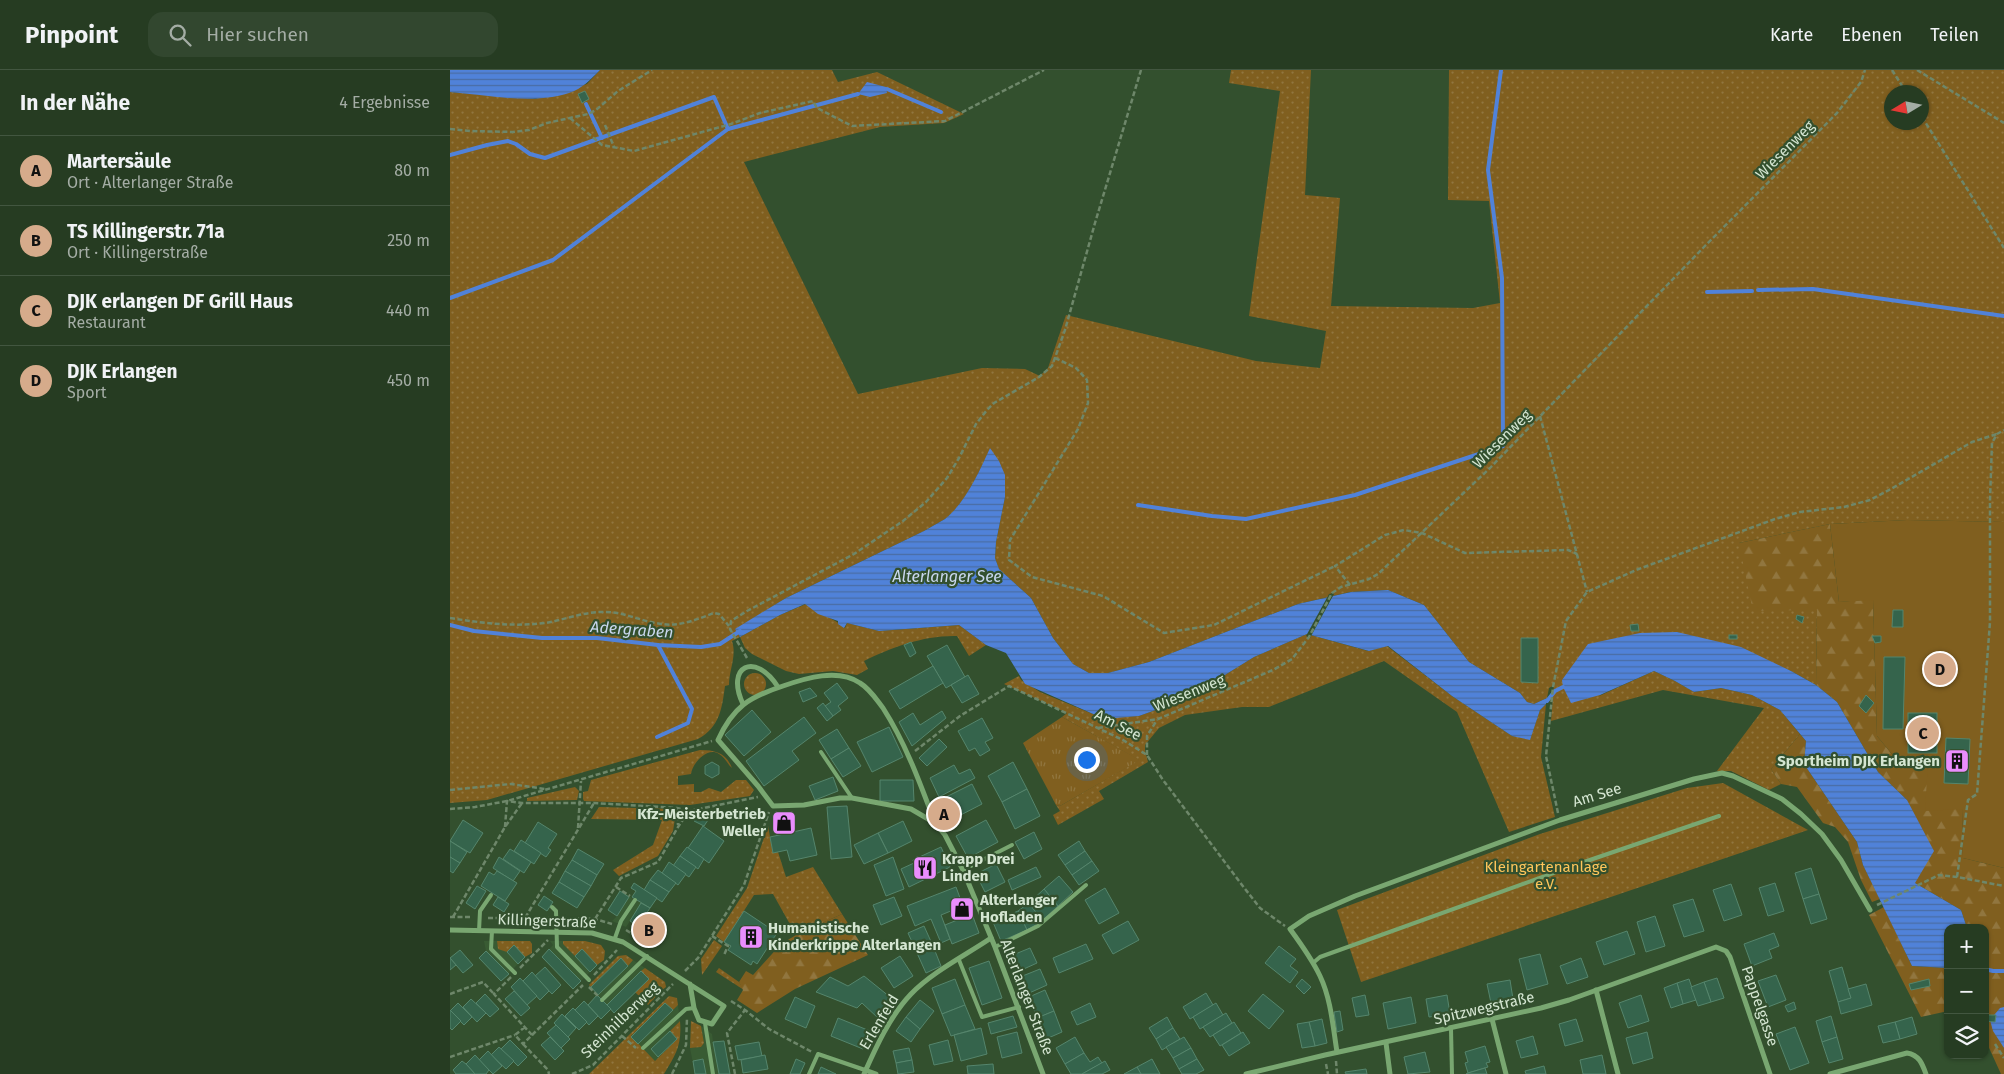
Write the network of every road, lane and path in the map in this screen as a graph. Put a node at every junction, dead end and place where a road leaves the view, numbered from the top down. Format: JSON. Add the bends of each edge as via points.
{"nodes":[{"id":1,"x":652,"y":70,"type":"edge"},
{"id":2,"x":1044,"y":70,"type":"edge"},
{"id":3,"x":1141,"y":70,"type":"edge"},
{"id":4,"x":1865,"y":70,"type":"edge"},
{"id":5,"x":1892,"y":70,"type":"edge"},
{"id":6,"x":1917,"y":70,"type":"edge"},
{"id":7,"x":1902,"y":85,"type":"edge"},
{"id":8,"x":570,"y":118,"type":"junction"},
{"id":9,"x":2004,"y":123,"type":"edge"},
{"id":10,"x":605,"y":125,"type":"dead end"},
{"id":11,"x":1929,"y":128,"type":"edge"},
{"id":12,"x":450,"y":129,"type":"edge"},
{"id":13,"x":614,"y":147,"type":"junction"},
{"id":14,"x":2004,"y":248,"type":"edge"},
{"id":15,"x":1055,"y":358,"type":"junction"},
{"id":16,"x":1540,"y":416,"type":"junction"},
{"id":17,"x":2004,"y":430,"type":"edge"},
{"id":18,"x":1997,"y":434,"type":"junction"},
{"id":19,"x":1422,"y":533,"type":"junction"},
{"id":20,"x":1577,"y":554,"type":"junction"},
{"id":21,"x":1336,"y":566,"type":"junction"},
{"id":22,"x":1350,"y":585,"type":"junction"},
{"id":23,"x":1587,"y":592,"type":"junction"},
{"id":24,"x":450,"y":618,"type":"edge"},
{"id":25,"x":729,"y":626,"type":"junction"},
{"id":26,"x":751,"y":666,"type":"junction"},
{"id":27,"x":778,"y":687,"type":"junction"},
{"id":28,"x":743,"y":704,"type":"junction"},
{"id":29,"x":1158,"y":719,"type":"junction"},
{"id":30,"x":1098,"y":728,"type":"junction"},
{"id":31,"x":718,"y":740,"type":"junction"},
{"id":32,"x":821,"y":752,"type":"dead end"},
{"id":33,"x":910,"y":756,"type":"junction"},
{"id":34,"x":1147,"y":756,"type":"junction"},
{"id":35,"x":581,"y":781,"type":"junction"},
{"id":36,"x":450,"y":790,"type":"edge"},
{"id":37,"x":546,"y":790,"type":"junction"},
{"id":38,"x":764,"y":796,"type":"junction"},
{"id":39,"x":852,"y":798,"type":"junction"},
{"id":40,"x":507,"y":801,"type":"junction"},
{"id":41,"x":522,"y":803,"type":"junction"},
{"id":42,"x":579,"y":803,"type":"junction"},
{"id":43,"x":594,"y":803,"type":"junction"},
{"id":44,"x":773,"y":806,"type":"junction"},
{"id":45,"x":677,"y":808,"type":"junction"},
{"id":46,"x":450,"y":809,"type":"edge"},
{"id":47,"x":690,"y":811,"type":"junction"},
{"id":48,"x":1719,"y":816,"type":"dead end"},
{"id":49,"x":1560,"y":820,"type":"junction"},
{"id":50,"x":936,"y":823,"type":"junction"},
{"id":51,"x":505,"y":827,"type":"junction"},
{"id":52,"x":678,"y":827,"type":"junction"},
{"id":53,"x":578,"y":829,"type":"junction"},
{"id":54,"x":1012,"y":845,"type":"dead end"},
{"id":55,"x":963,"y":870,"type":"junction"},
{"id":56,"x":1957,"y":876,"type":"junction"},
{"id":57,"x":1086,"y":885,"type":"dead end"},
{"id":58,"x":616,"y":886,"type":"junction"},
{"id":59,"x":2004,"y":886,"type":"edge"},
{"id":60,"x":491,"y":895,"type":"dead end"},
{"id":61,"x":635,"y":900,"type":"joint"},
{"id":62,"x":1878,"y":905,"type":"dead end"},
{"id":63,"x":552,"y":908,"type":"dead end"},
{"id":64,"x":1870,"y":910,"type":"dead end"},
{"id":65,"x":453,"y":917,"type":"dead end"},
{"id":66,"x":525,"y":918,"type":"dead end"},
{"id":67,"x":595,"y":919,"type":"dead end"},
{"id":68,"x":1290,"y":929,"type":"junction"},
{"id":69,"x":450,"y":930,"type":"edge"},
{"id":70,"x":479,"y":931,"type":"junction"},
{"id":71,"x":492,"y":931,"type":"junction"},
{"id":72,"x":556,"y":932,"type":"junction"},
{"id":73,"x":712,"y":936,"type":"junction"},
{"id":74,"x":615,"y":938,"type":"junction"},
{"id":75,"x":991,"y":938,"type":"junction"},
{"id":76,"x":623,"y":942,"type":"junction"},
{"id":77,"x":995,"y":947,"type":"junction"},
{"id":78,"x":1722,"y":948,"type":"joint"},
{"id":79,"x":724,"y":955,"type":"dead end"},
{"id":80,"x":647,"y":956,"type":"junction"},
{"id":81,"x":959,"y":960,"type":"junction"},
{"id":82,"x":1313,"y":963,"type":"junction"},
{"id":83,"x":515,"y":973,"type":"dead end"},
{"id":84,"x":679,"y":977,"type":"junction"},
{"id":85,"x":589,"y":980,"type":"joint"},
{"id":86,"x":690,"y":984,"type":"junction"},
{"id":87,"x":1596,"y":990,"type":"junction"},
{"id":88,"x":450,"y":994,"type":"edge"},
{"id":89,"x":494,"y":994,"type":"dead end"},
{"id":90,"x":602,"y":1000,"type":"joint"},
{"id":91,"x":724,"y":1006,"type":"junction"},
{"id":92,"x":1019,"y":1007,"type":"junction"},
{"id":93,"x":686,"y":1008,"type":"junction"},
{"id":94,"x":694,"y":1008,"type":"junction"},
{"id":95,"x":746,"y":1010,"type":"junction"},
{"id":96,"x":1492,"y":1019,"type":"junction"},
{"id":97,"x":705,"y":1023,"type":"junction"},
{"id":98,"x":1451,"y":1029,"type":"junction"},
{"id":99,"x":515,"y":1035,"type":"junction"},
{"id":100,"x":532,"y":1036,"type":"junction"},
{"id":101,"x":622,"y":1036,"type":"junction"},
{"id":102,"x":1386,"y":1043,"type":"junction"},
{"id":103,"x":523,"y":1044,"type":"junction"},
{"id":104,"x":1995,"y":1044,"type":"dead end"},
{"id":105,"x":643,"y":1048,"type":"joint"},
{"id":106,"x":1337,"y":1052,"type":"junction"},
{"id":107,"x":818,"y":1054,"type":"junction"},
{"id":108,"x":450,"y":1057,"type":"edge"},
{"id":109,"x":2004,"y":1058,"type":"edge"},
{"id":110,"x":865,"y":1072,"type":"edge"},
{"id":111,"x":549,"y":1074,"type":"edge"},
{"id":112,"x":572,"y":1074,"type":"edge"},
{"id":113,"x":672,"y":1074,"type":"edge"},
{"id":114,"x":713,"y":1074,"type":"edge"},
{"id":115,"x":735,"y":1074,"type":"edge"},
{"id":116,"x":809,"y":1074,"type":"edge"},
{"id":117,"x":876,"y":1074,"type":"edge"},
{"id":118,"x":1043,"y":1074,"type":"edge"},
{"id":119,"x":1246,"y":1074,"type":"edge"},
{"id":120,"x":1337,"y":1074,"type":"edge"},
{"id":121,"x":1390,"y":1074,"type":"edge"},
{"id":122,"x":1452,"y":1074,"type":"edge"},
{"id":123,"x":1506,"y":1074,"type":"edge"},
{"id":124,"x":1618,"y":1074,"type":"edge"},
{"id":125,"x":1770,"y":1074,"type":"edge"},
{"id":126,"x":1830,"y":1074,"type":"edge"},
{"id":127,"x":1926,"y":1074,"type":"edge"}],
"edges":[{"from":1,"to":8,"type":"path","via":[[618,91],[596,110]]},
{"from":2,"to":13,"type":"path","via":[[945,121],[852,126],[816,108],[813,101],[634,150]]},
{"from":3,"to":15,"type":"path"},
{"from":4,"to":16,"type":"path","name":"Wiesenweg","via":[[1861,82],[1838,113]]},
{"from":5,"to":7,"type":"path"},
{"from":6,"to":9,"type":"path"},
{"from":8,"to":12,"type":"path","via":[[513,132]]},
{"from":8,"to":13,"type":"path","via":[[602,145]]},
{"from":10,"to":13,"type":"path"},
{"from":11,"to":14,"type":"path"},
{"from":15,"to":21,"type":"path","via":[[1076,368],[1087,380],[1088,402],[1078,429],[1010,540],[1008,560],[1032,577],[1103,596],[1164,633],[1214,625]]},
{"from":15,"to":25,"type":"path","via":[[1052,366],[1039,377],[987,410],[947,478],[903,521],[854,554],[736,616]]},
{"from":16,"to":19,"type":"path","name":"Wiesenweg"},
{"from":16,"to":20,"type":"path"},
{"from":17,"to":18,"type":"path"},
{"from":18,"to":23,"type":"path","via":[[1972,442],[1870,500],[1775,519],[1636,570]]},
{"from":18,"to":56,"type":"path","via":[[1992,443],[1990,622],[1977,794],[1968,800]]},
{"from":19,"to":20,"type":"path","via":[[1465,553],[1568,550]]},
{"from":19,"to":21,"type":"path","via":[[1404,530],[1385,535]]},
{"from":19,"to":22,"type":"path","name":"Wiesenweg","via":[[1378,574]]},
{"from":20,"to":23,"type":"path"},
{"from":21,"to":22,"type":"path"},
{"from":22,"to":29,"type":"path","name":"Wiesenweg","via":[[1332,593],[1292,659]]},
{"from":23,"to":49,"type":"path","via":[[1566,621],[1553,687],[1546,756]]},
{"from":24,"to":25,"type":"path","via":[[521,626],[610,612],[663,625],[680,624],[714,613],[719,614]]},
{"from":25,"to":26,"type":"path"},
{"from":26,"to":27,"type":"street","via":[[766,671]]},
{"from":26,"to":28,"type":"street","via":[[741,671],[738,678]]},
{"from":27,"to":28,"type":"street","name":"Alterlanger Straße"},
{"from":27,"to":33,"type":"street","name":"Alterlanger Straße","via":[[822,675],[842,676],[860,682],[872,693]]},
{"from":28,"to":31,"type":"street","name":"Alterlanger Straße","via":[[726,723]]},
{"from":29,"to":30,"type":"path","name":"Wiesenweg"},
{"from":29,"to":34,"type":"path","via":[[1147,736]]},
{"from":30,"to":33,"type":"path","name":"Am See","via":[[1009,686],[960,716]]},
{"from":30,"to":34,"type":"path","name":"Am See"},
{"from":31,"to":35,"type":"path"},
{"from":31,"to":38,"type":"street"},
{"from":32,"to":39,"type":"lane"},
{"from":33,"to":50,"type":"street","name":"Alterlanger Straße"},
{"from":34,"to":68,"type":"path","name":"Am See","via":[[1260,908]]},
{"from":35,"to":37,"type":"path"},
{"from":35,"to":42,"type":"path"},
{"from":36,"to":37,"type":"path","via":[[512,784]]},
{"from":37,"to":40,"type":"path"},
{"from":38,"to":44,"type":"street"},
{"from":38,"to":47,"type":"path"},
{"from":39,"to":44,"type":"street","name":"Alterlanger Straße"},
{"from":39,"to":50,"type":"street","name":"Alterlanger Straße","via":[[911,809]]},
{"from":40,"to":41,"type":"path"},
{"from":40,"to":46,"type":"path"},
{"from":40,"to":51,"type":"path"},
{"from":41,"to":42,"type":"path"},
{"from":41,"to":51,"type":"path"},
{"from":42,"to":43,"type":"path"},
{"from":42,"to":53,"type":"path"},
{"from":43,"to":45,"type":"path"},
{"from":43,"to":53,"type":"path"},
{"from":44,"to":73,"type":"path","name":"Steinhilberweg","via":[[744,885]]},
{"from":45,"to":47,"type":"path"},
{"from":45,"to":52,"type":"path"},
{"from":47,"to":52,"type":"path"},
{"from":48,"to":82,"type":"lane","via":[[1320,957]]},
{"from":49,"to":64,"type":"street","name":"Am See","via":[[1710,775],[1722,773],[1733,776],[1782,799],[1822,834]]},
{"from":49,"to":68,"type":"street","name":"Am See","via":[[1354,896]]},
{"from":50,"to":55,"type":"street","name":"Alterlanger Straße"},
{"from":51,"to":65,"type":"path"},
{"from":52,"to":58,"type":"path","via":[[658,862],[621,878]]},
{"from":53,"to":66,"type":"path"},
{"from":54,"to":55,"type":"lane"},
{"from":55,"to":75,"type":"street","name":"Alterlanger Straße"},
{"from":56,"to":59,"type":"path"},
{"from":56,"to":62,"type":"path","via":[[1939,875]]},
{"from":57,"to":77,"type":"lane","via":[[1038,926]]},
{"from":58,"to":61,"type":"path"},
{"from":58,"to":67,"type":"path"},
{"from":60,"to":70,"type":"lane","via":[[480,912]]},
{"from":61,"to":74,"type":"lane"},
{"from":63,"to":72,"type":"lane","via":[[556,910]]},
{"from":68,"to":82,"type":"street"},
{"from":69,"to":70,"type":"street","name":"Killingerstraße"},
{"from":70,"to":71,"type":"street","name":"Killingerstraße"},
{"from":71,"to":72,"type":"street","name":"Killingerstraße"},
{"from":71,"to":83,"type":"lane","via":[[492,949]]},
{"from":72,"to":74,"type":"street","name":"Killingerstraße","via":[[592,932]]},
{"from":72,"to":85,"type":"lane","via":[[557,947]]},
{"from":73,"to":79,"type":"path","via":[[728,946]]},
{"from":73,"to":84,"type":"path","name":"Steinhilberweg","via":[[698,958]]},
{"from":74,"to":76,"type":"street","name":"Killingerstraße"},
{"from":75,"to":77,"type":"street","name":"Alterlanger Straße"},
{"from":75,"to":81,"type":"street","name":"Erlenfeld"},
{"from":76,"to":80,"type":"street","name":"Killingerstraße"},
{"from":76,"to":85,"type":"path"},
{"from":77,"to":92,"type":"street","name":"Alterlanger Straße"},
{"from":78,"to":87,"type":"street","name":"Spitzwegstraße","via":[[1710,948]]},
{"from":78,"to":125,"type":"street","name":"Pappelgasse","via":[[1730,957]]},
{"from":80,"to":84,"type":"street","name":"Killingerstraße"},
{"from":80,"to":90,"type":"lane"},
{"from":81,"to":92,"type":"lane","via":[[982,1017]]},
{"from":81,"to":110,"type":"street","name":"Erlenfeld","via":[[912,994],[894,1017]]},
{"from":82,"to":106,"type":"street","via":[[1325,988]]},
{"from":84,"to":86,"type":"street","name":"Killingerstraße"},
{"from":84,"to":101,"type":"path","name":"Steinhilberweg"},
{"from":86,"to":91,"type":"street","name":"Killingerstraße"},
{"from":86,"to":94,"type":"street"},
{"from":87,"to":96,"type":"street","name":"Spitzwegstraße","via":[[1541,1008]]},
{"from":87,"to":124,"type":"street"},
{"from":88,"to":89,"type":"path","via":[[483,982]]},
{"from":90,"to":100,"type":"path","via":[[585,983]]},
{"from":91,"to":95,"type":"path","via":[[732,1000]]},
{"from":91,"to":97,"type":"street","via":[[712,1024]]},
{"from":92,"to":118,"type":"street","name":"Alterlanger Straße"},
{"from":93,"to":94,"type":"lane"},
{"from":93,"to":105,"type":"lane"},
{"from":93,"to":113,"type":"path","via":[[686,1045]]},
{"from":94,"to":97,"type":"street","via":[[699,1020]]},
{"from":95,"to":107,"type":"path","via":[[769,1029]]},
{"from":95,"to":115,"type":"path","via":[[727,1033]]},
{"from":96,"to":98,"type":"street","name":"Spitzwegstraße"},
{"from":96,"to":123,"type":"street"},
{"from":97,"to":114,"type":"lane"},
{"from":98,"to":102,"type":"street","name":"Spitzwegstraße"},
{"from":98,"to":122,"type":"lane"},
{"from":99,"to":100,"type":"path","via":[[525,1027]]},
{"from":99,"to":103,"type":"path"},
{"from":99,"to":108,"type":"path"},
{"from":100,"to":103,"type":"path"},
{"from":101,"to":105,"type":"path","via":[[635,1048]]},
{"from":101,"to":112,"type":"path","name":"Steinhilberweg","via":[[593,1065]]},
{"from":102,"to":106,"type":"street","name":"Spitzwegstraße"},
{"from":102,"to":121,"type":"street"},
{"from":103,"to":111,"type":"path"},
{"from":104,"to":109,"type":"path"},
{"from":106,"to":119,"type":"street","name":"Spitzwegstraße"},
{"from":106,"to":120,"type":"path"},
{"from":107,"to":110,"type":"lane","name":"Erlenfeld"},
{"from":107,"to":116,"type":"lane"},
{"from":110,"to":117,"type":"street"},
{"from":126,"to":127,"type":"street","via":[[1907,1053],[1919,1058]]}]}
